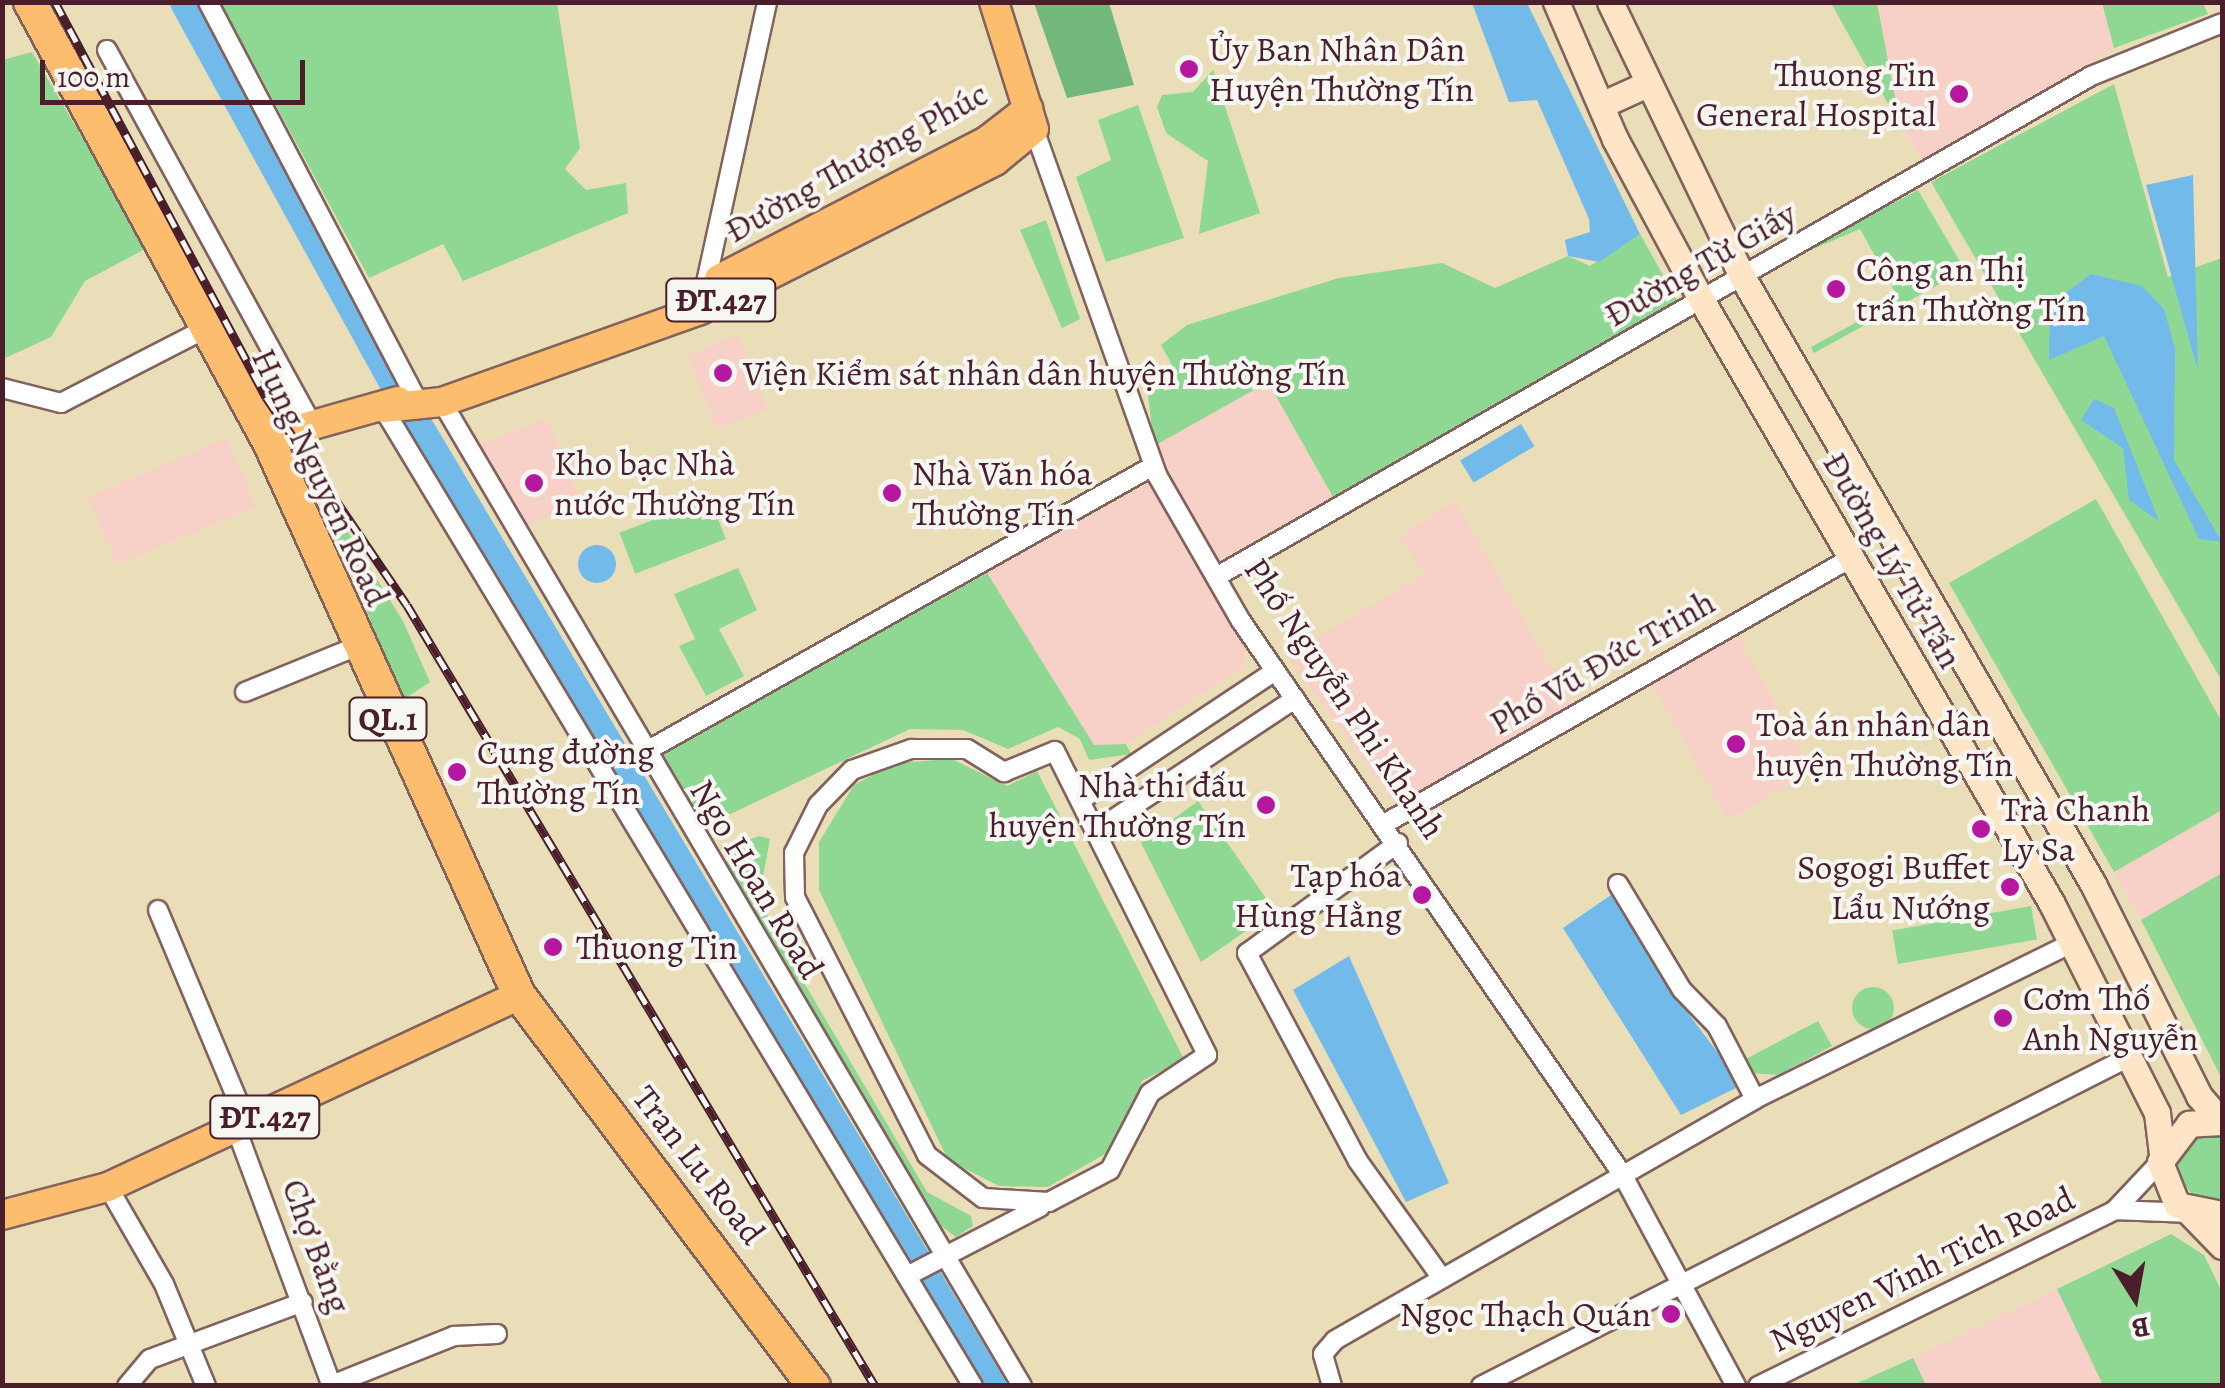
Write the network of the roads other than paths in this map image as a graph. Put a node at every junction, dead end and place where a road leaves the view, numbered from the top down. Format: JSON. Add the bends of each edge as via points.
{"nodes":[{"id":1,"x":30,"y":2,"type":"edge"},
{"id":2,"x":208,"y":2,"type":"edge"},
{"id":3,"x":767,"y":2,"type":"edge"},
{"id":4,"x":994,"y":2,"type":"edge"},
{"id":5,"x":1556,"y":2,"type":"edge"},
{"id":6,"x":1610,"y":2,"type":"edge"},
{"id":7,"x":2222,"y":22,"type":"edge"},
{"id":8,"x":108,"y":50,"type":"dead end"},
{"id":9,"x":1645,"y":86,"type":"junction"},
{"id":10,"x":1601,"y":106,"type":"junction"},
{"id":11,"x":1031,"y":119,"type":"junction"},
{"id":12,"x":1743,"y":278,"type":"junction"},
{"id":13,"x":699,"y":300,"type":"junction"},
{"id":14,"x":1702,"y":300,"type":"junction"},
{"id":15,"x":207,"y":328,"type":"junction"},
{"id":16,"x":2,"y":388,"type":"edge"},
{"id":17,"x":426,"y":402,"type":"junction"},
{"id":18,"x":382,"y":408,"type":"junction"},
{"id":19,"x":312,"y":423,"type":"junction"},
{"id":20,"x":267,"y":438,"type":"junction"},
{"id":21,"x":1154,"y":466,"type":"junction"},
{"id":22,"x":1851,"y":558,"type":"junction"},
{"id":23,"x":1908,"y":564,"type":"junction"},
{"id":24,"x":1216,"y":577,"type":"junction"},
{"id":25,"x":1868,"y":587,"type":"junction"},
{"id":26,"x":354,"y":647,"type":"junction"},
{"id":27,"x":1276,"y":671,"type":"junction"},
{"id":28,"x":245,"y":692,"type":"dead end"},
{"id":29,"x":1295,"y":699,"type":"junction"},
{"id":30,"x":643,"y":753,"type":"junction"},
{"id":31,"x":1084,"y":798,"type":"junction"},
{"id":32,"x":1384,"y":824,"type":"junction"},
{"id":33,"x":1100,"y":828,"type":"junction"},
{"id":34,"x":1398,"y":843,"type":"junction"},
{"id":35,"x":1618,"y":884,"type":"dead end"},
{"id":36,"x":158,"y":910,"type":"dead end"},
{"id":37,"x":2072,"y":944,"type":"junction"},
{"id":38,"x":519,"y":994,"type":"junction"},
{"id":39,"x":2129,"y":1057,"type":"junction"},
{"id":40,"x":1756,"y":1099,"type":"junction"},
{"id":41,"x":2222,"y":1122,"type":"edge"},
{"id":42,"x":242,"y":1128,"type":"junction"},
{"id":43,"x":2161,"y":1158,"type":"junction"},
{"id":44,"x":1622,"y":1174,"type":"junction"},
{"id":45,"x":108,"y":1187,"type":"junction"},
{"id":46,"x":1049,"y":1202,"type":"junction"},
{"id":47,"x":2115,"y":1210,"type":"junction"},
{"id":48,"x":2190,"y":1213,"type":"junction"},
{"id":49,"x":2222,"y":1214,"type":"edge"},
{"id":50,"x":2,"y":1215,"type":"edge"},
{"id":51,"x":2222,"y":1246,"type":"edge"},
{"id":52,"x":944,"y":1254,"type":"junction"},
{"id":53,"x":906,"y":1276,"type":"junction"},
{"id":54,"x":1442,"y":1277,"type":"junction"},
{"id":55,"x":1686,"y":1280,"type":"junction"},
{"id":56,"x":304,"y":1302,"type":"junction"},
{"id":57,"x":497,"y":1334,"type":"dead end"},
{"id":58,"x":192,"y":1350,"type":"junction"},
{"id":59,"x":331,"y":1385,"type":"edge"},
{"id":60,"x":128,"y":1386,"type":"edge"},
{"id":61,"x":206,"y":1386,"type":"edge"},
{"id":62,"x":814,"y":1386,"type":"edge"},
{"id":63,"x":972,"y":1386,"type":"edge"},
{"id":64,"x":1022,"y":1386,"type":"edge"},
{"id":65,"x":1332,"y":1386,"type":"edge"},
{"id":66,"x":1482,"y":1386,"type":"edge"},
{"id":67,"x":1736,"y":1386,"type":"edge"},
{"id":68,"x":1758,"y":1386,"type":"edge"}],
"edges":[{"from":1,"to":15,"type":"highway","name":"Hung Nguyen Road","number":"QL.1"},
{"from":2,"to":17,"type":"street","name":"Ngo Hoan Road"},
{"from":3,"to":13,"type":"street"},
{"from":4,"to":11,"type":"main road","name":"Phố Nguyễn Phi Khanh"},
{"from":5,"to":10,"type":"street","name":"Đường Lý Tử Tấn"},
{"from":6,"to":9,"type":"street","name":"Đường Lý Tử Tấn"},
{"from":7,"to":12,"type":"street","name":"Đường Từ Giấy","via":[[2091,76]]},
{"from":8,"to":19,"type":"street"},
{"from":9,"to":10,"type":"street"},
{"from":9,"to":12,"type":"street","name":"Đường Lý Tử Tấn"},
{"from":10,"to":14,"type":"street","name":"Đường Lý Tử Tấn"},
{"from":11,"to":13,"type":"main road","name":"Đường Thượng Phúc","number":"ĐT.427"},
{"from":11,"to":21,"type":"street","name":"Phố Nguyễn Phi Khanh"},
{"from":12,"to":14,"type":"street","name":"Đường Từ Giấy"},
{"from":12,"to":23,"type":"street","name":"Đường Lý Tử Tấn"},
{"from":13,"to":17,"type":"main road","name":"Đường Thượng Phúc","number":"ĐT.427"},
{"from":14,"to":22,"type":"street","name":"Đường Lý Tử Tấn"},
{"from":14,"to":24,"type":"street","name":"Đường Từ Giấy"},
{"from":15,"to":16,"type":"street","via":[[61,403]]},
{"from":15,"to":20,"type":"highway","name":"Hung Nguyen Road","number":"QL.1"},
{"from":17,"to":18,"type":"main road","name":"Đường Thượng Phúc","number":"ĐT.427"},
{"from":17,"to":30,"type":"street","name":"Ngo Hoan Road"},
{"from":18,"to":19,"type":"main road","name":"Đường Thượng Phúc","number":"ĐT.427"},
{"from":18,"to":53,"type":"street"},
{"from":19,"to":20,"type":"main road","name":"Đường Thượng Phúc","number":"ĐT.427"},
{"from":20,"to":26,"type":"highway","name":"Hung Nguyen Road","number":"QL.1"},
{"from":21,"to":24,"type":"street","name":"Phố Nguyễn Phi Khanh"},
{"from":21,"to":30,"type":"street"},
{"from":22,"to":25,"type":"street","name":"Đường Lý Tử Tấn"},
{"from":22,"to":32,"type":"street","name":"Phố Vũ Đức Trinh"},
{"from":23,"to":25,"type":"street"},
{"from":23,"to":41,"type":"street","name":"Đường Lý Tử Tấn","via":[[2093,884],[2199,1096]]},
{"from":24,"to":27,"type":"street","name":"Phố Nguyễn Phi Khanh"},
{"from":25,"to":37,"type":"street","name":"Đường Lý Tử Tấn"},
{"from":26,"to":28,"type":"street"},
{"from":26,"to":38,"type":"highway","name":"Hung Nguyen Road","number":"QL.1"},
{"from":27,"to":29,"type":"street","name":"Phố Nguyễn Phi Khanh"},
{"from":27,"to":31,"type":"street"},
{"from":29,"to":32,"type":"street","name":"Phố Nguyễn Phi Khanh"},
{"from":29,"to":33,"type":"street"},
{"from":30,"to":52,"type":"street","name":"Ngo Hoan Road"},
{"from":31,"to":33,"type":"street"},
{"from":31,"to":46,"type":"street","via":[[1056,751],[1004,772],[967,749],[911,749],[835,784],[794,853],[804,924],[927,1154],[982,1198]]},
{"from":32,"to":34,"type":"street","name":"Phố Nguyễn Phi Khanh"},
{"from":33,"to":46,"type":"street","via":[[1207,1055],[1150,1093],[1110,1170]]},
{"from":34,"to":44,"type":"street","name":"Phố Nguyễn Phi Khanh"},
{"from":34,"to":54,"type":"street","via":[[1247,953],[1358,1161]]},
{"from":35,"to":40,"type":"street","via":[[1682,990],[1717,1026]]},
{"from":36,"to":42,"type":"street","name":"Chợ Bằng"},
{"from":37,"to":39,"type":"street","name":"Đường Lý Tử Tấn"},
{"from":37,"to":40,"type":"street"},
{"from":38,"to":42,"type":"main road","number":"ĐT.427"},
{"from":38,"to":62,"type":"highway","name":"Tran Lu Road","number":"QL.1"},
{"from":39,"to":43,"type":"street","name":"Đường Lý Tử Tấn","via":[[2157,1113]]},
{"from":39,"to":55,"type":"street"},
{"from":40,"to":44,"type":"street"},
{"from":41,"to":43,"type":"street","via":[[2189,1124]]},
{"from":42,"to":45,"type":"main road","number":"ĐT.427"},
{"from":42,"to":56,"type":"street","name":"Chợ Bằng"},
{"from":43,"to":47,"type":"street"},
{"from":43,"to":48,"type":"street","name":"Đường Lý Tử Tấn","via":[[2167,1194]]},
{"from":44,"to":54,"type":"street"},
{"from":44,"to":55,"type":"street","name":"Phố Nguyễn Phi Khanh"},
{"from":45,"to":50,"type":"main road","number":"ĐT.427"},
{"from":45,"to":58,"type":"street"},
{"from":46,"to":52,"type":"street"},
{"from":47,"to":48,"type":"street"},
{"from":47,"to":68,"type":"street","name":"Nguyen Vinh Tich Road"},
{"from":48,"to":49,"type":"street"},
{"from":48,"to":51,"type":"street"},
{"from":52,"to":53,"type":"street"},
{"from":52,"to":64,"type":"street","name":"Ngo Hoan Road"},
{"from":53,"to":63,"type":"street"},
{"from":54,"to":65,"type":"street","via":[[1336,1340],[1322,1354]]},
{"from":55,"to":66,"type":"street"},
{"from":55,"to":67,"type":"street","name":"Phố Nguyễn Phi Khanh"},
{"from":56,"to":58,"type":"street"},
{"from":56,"to":59,"type":"street","name":"Chợ Bằng"},
{"from":57,"to":59,"type":"street","via":[[454,1336]]},
{"from":58,"to":60,"type":"street","via":[[150,1359]]},
{"from":58,"to":61,"type":"street"}]}
